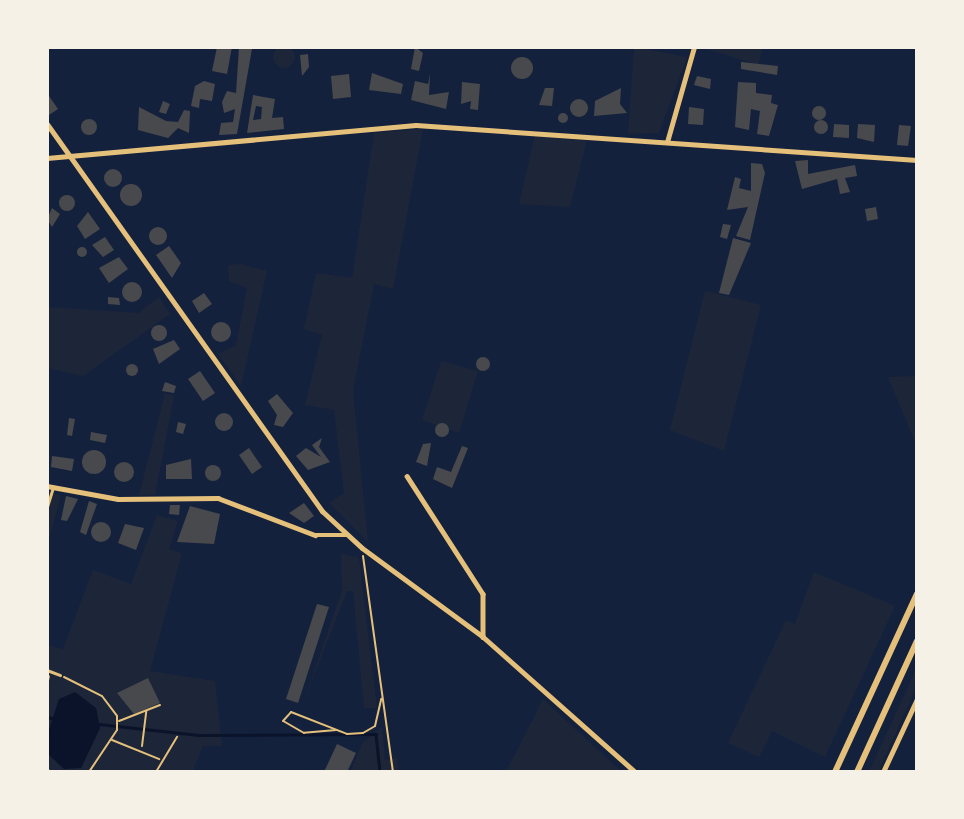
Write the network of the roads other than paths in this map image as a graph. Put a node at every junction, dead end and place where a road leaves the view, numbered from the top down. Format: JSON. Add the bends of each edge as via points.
{"nodes":[{"id":1,"x":694,"y":47,"type":"edge"},
{"id":2,"x":47,"y":124,"type":"edge"},
{"id":3,"x":667,"y":142,"type":"junction"},
{"id":4,"x":47,"y":158,"type":"edge"},
{"id":5,"x":71,"y":159,"type":"junction"},
{"id":6,"x":917,"y":160,"type":"edge"},
{"id":7,"x":407,"y":476,"type":"dead end"},
{"id":8,"x":50,"y":486,"type":"edge"},
{"id":9,"x":47,"y":507,"type":"edge"},
{"id":10,"x":346,"y":535,"type":"junction"},
{"id":11,"x":917,"y":594,"type":"edge"},
{"id":12,"x":483,"y":636,"type":"junction"},
{"id":13,"x":917,"y":641,"type":"edge"},
{"id":14,"x":49,"y":671,"type":"edge"},
{"id":15,"x":60,"y":675,"type":"road end"},
{"id":16,"x":917,"y":699,"type":"edge"},
{"id":17,"x":635,"y":772,"type":"edge"},
{"id":18,"x":835,"y":772,"type":"edge"},
{"id":19,"x":857,"y":772,"type":"edge"},
{"id":20,"x":883,"y":772,"type":"edge"}],
"edges":[{"from":1,"to":3,"type":"street"},
{"from":2,"to":5,"type":"street"},
{"from":3,"to":5,"type":"street","via":[[416,125]]},
{"from":3,"to":6,"type":"street"},
{"from":4,"to":5,"type":"street"},
{"from":5,"to":10,"type":"street","via":[[275,451]]},
{"from":7,"to":12,"type":"street","via":[[483,594]]},
{"from":8,"to":9,"type":"lane"},
{"from":8,"to":10,"type":"street","via":[[118,499],[218,498],[315,535]]},
{"from":10,"to":12,"type":"street"},
{"from":11,"to":18,"type":"main road"},
{"from":12,"to":17,"type":"street"},
{"from":13,"to":19,"type":"main road"},
{"from":14,"to":15,"type":"lane"},
{"from":16,"to":20,"type":"street"}]}
